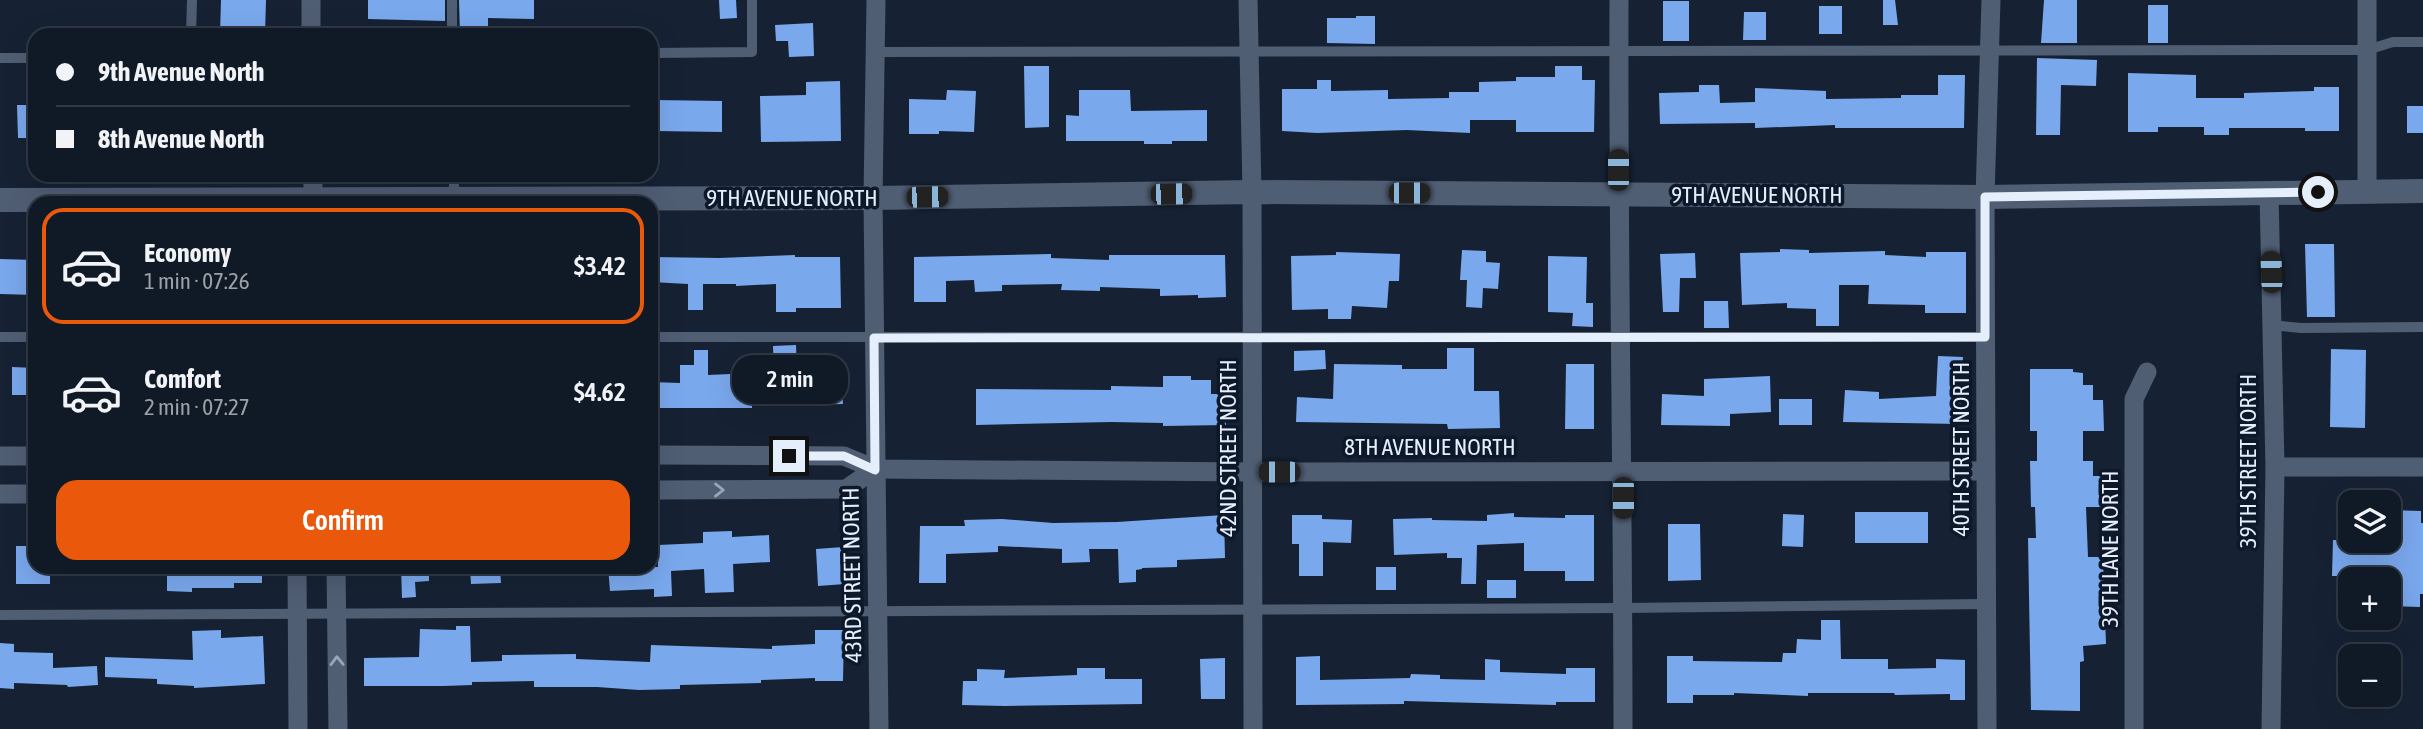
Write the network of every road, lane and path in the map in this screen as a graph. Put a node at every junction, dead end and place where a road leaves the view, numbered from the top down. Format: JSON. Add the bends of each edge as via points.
{"nodes":[{"id":1,"x":192,"y":0,"type":"edge"},
{"id":2,"x":311,"y":0,"type":"edge"},
{"id":3,"x":452,"y":0,"type":"edge"},
{"id":4,"x":752,"y":0,"type":"edge"},
{"id":5,"x":876,"y":0,"type":"edge"},
{"id":6,"x":1248,"y":0,"type":"edge"},
{"id":7,"x":1619,"y":0,"type":"edge"},
{"id":8,"x":1991,"y":0,"type":"edge"},
{"id":9,"x":2367,"y":0,"type":"edge"},
{"id":10,"x":191,"y":28,"type":"edge"},
{"id":11,"x":311,"y":28,"type":"edge"},
{"id":12,"x":452,"y":28,"type":"edge"},
{"id":13,"x":2423,"y":42,"type":"edge"},
{"id":14,"x":1619,"y":50,"type":"junction"},
{"id":15,"x":2367,"y":50,"type":"junction"},
{"id":16,"x":875,"y":52,"type":"junction"},
{"id":17,"x":1249,"y":52,"type":"junction"},
{"id":18,"x":1989,"y":52,"type":"junction"},
{"id":19,"x":658,"y":53,"type":"edge"},
{"id":20,"x":0,"y":58,"type":"edge"},
{"id":21,"x":28,"y":58,"type":"edge"},
{"id":22,"x":2367,"y":191,"type":"junction"},
{"id":23,"x":2423,"y":191,"type":"edge"},
{"id":24,"x":1252,"y":192,"type":"junction"},
{"id":25,"x":2269,"y":193,"type":"junction"},
{"id":26,"x":1618,"y":194,"type":"junction"},
{"id":27,"x":1985,"y":197,"type":"junction"},
{"id":28,"x":873,"y":198,"type":"junction"},
{"id":29,"x":658,"y":199,"type":"edge"},
{"id":30,"x":0,"y":200,"type":"edge"},
{"id":31,"x":28,"y":200,"type":"edge"},
{"id":32,"x":2272,"y":325,"type":"junction"},
{"id":33,"x":2423,"y":327,"type":"edge"},
{"id":34,"x":0,"y":337,"type":"edge"},
{"id":35,"x":28,"y":337,"type":"edge"},
{"id":36,"x":658,"y":337,"type":"edge"},
{"id":37,"x":1985,"y":337,"type":"junction"},
{"id":38,"x":874,"y":338,"type":"junction"},
{"id":39,"x":1252,"y":338,"type":"junction"},
{"id":40,"x":1621,"y":338,"type":"junction"},
{"id":41,"x":2147,"y":372,"type":"dead end"},
{"id":42,"x":658,"y":455,"type":"edge"},
{"id":43,"x":0,"y":456,"type":"edge"},
{"id":44,"x":28,"y":456,"type":"edge"},
{"id":45,"x":2275,"y":467,"type":"junction"},
{"id":46,"x":2423,"y":467,"type":"edge"},
{"id":47,"x":875,"y":470,"type":"junction"},
{"id":48,"x":1623,"y":470,"type":"junction"},
{"id":49,"x":1985,"y":471,"type":"junction"},
{"id":50,"x":1252,"y":472,"type":"junction"},
{"id":51,"x":658,"y":490,"type":"edge"},
{"id":52,"x":0,"y":494,"type":"edge"},
{"id":53,"x":28,"y":494,"type":"edge"},
{"id":54,"x":297,"y":574,"type":"edge"},
{"id":55,"x":336,"y":574,"type":"edge"},
{"id":56,"x":1986,"y":604,"type":"junction"},
{"id":57,"x":1623,"y":608,"type":"junction"},
{"id":58,"x":1252,"y":609,"type":"junction"},
{"id":59,"x":877,"y":612,"type":"junction"},
{"id":60,"x":297,"y":613,"type":"junction"},
{"id":61,"x":337,"y":613,"type":"junction"},
{"id":62,"x":0,"y":615,"type":"edge"},
{"id":63,"x":298,"y":729,"type":"edge"},
{"id":64,"x":338,"y":729,"type":"edge"},
{"id":65,"x":879,"y":729,"type":"edge"},
{"id":66,"x":1253,"y":729,"type":"edge"},
{"id":67,"x":1623,"y":729,"type":"edge"},
{"id":68,"x":1987,"y":729,"type":"edge"},
{"id":69,"x":2134,"y":729,"type":"edge"},
{"id":70,"x":2271,"y":729,"type":"edge"}],
"edges":[{"from":1,"to":10,"type":"lane"},
{"from":2,"to":11,"type":"street"},
{"from":3,"to":12,"type":"lane"},
{"from":4,"to":19,"type":"lane","via":[[752,52]]},
{"from":5,"to":16,"type":"street","name":"43RD STREET NORTH"},
{"from":6,"to":17,"type":"street","name":"42ND STREET NORTH"},
{"from":7,"to":14,"type":"street"},
{"from":8,"to":18,"type":"street","name":"40TH STREET NORTH"},
{"from":9,"to":15,"type":"street"},
{"from":13,"to":15,"type":"lane","via":[[2393,42]]},
{"from":14,"to":17,"type":"lane"},
{"from":14,"to":18,"type":"lane"},
{"from":14,"to":26,"type":"street"},
{"from":15,"to":18,"type":"lane"},
{"from":15,"to":22,"type":"street"},
{"from":16,"to":17,"type":"lane"},
{"from":16,"to":28,"type":"street","name":"43RD STREET NORTH"},
{"from":17,"to":24,"type":"street","name":"42ND STREET NORTH"},
{"from":18,"to":27,"type":"street","name":"40TH STREET NORTH"},
{"from":20,"to":21,"type":"lane"},
{"from":22,"to":23,"type":"street","name":"9TH AVENUE NORTH"},
{"from":22,"to":25,"type":"street","name":"9TH AVENUE NORTH"},
{"from":24,"to":26,"type":"street","name":"9TH AVENUE NORTH"},
{"from":24,"to":28,"type":"street","name":"9TH AVENUE NORTH"},
{"from":24,"to":39,"type":"street","name":"42ND STREET NORTH"},
{"from":25,"to":27,"type":"street","name":"9TH AVENUE NORTH"},
{"from":25,"to":32,"type":"street","name":"39TH STREET NORTH"},
{"from":26,"to":27,"type":"street","name":"9TH AVENUE NORTH"},
{"from":26,"to":40,"type":"street"},
{"from":27,"to":37,"type":"street","name":"40TH STREET NORTH"},
{"from":28,"to":29,"type":"street","name":"9TH AVENUE NORTH"},
{"from":28,"to":38,"type":"street","name":"43RD STREET NORTH"},
{"from":30,"to":31,"type":"street","name":"9TH AVENUE NORTH"},
{"from":32,"to":33,"type":"lane"},
{"from":32,"to":45,"type":"street","name":"39TH STREET NORTH"},
{"from":34,"to":35,"type":"lane"},
{"from":36,"to":38,"type":"lane"},
{"from":37,"to":40,"type":"lane"},
{"from":37,"to":49,"type":"street","name":"40TH STREET NORTH"},
{"from":38,"to":39,"type":"lane"},
{"from":38,"to":47,"type":"street","name":"43RD STREET NORTH"},
{"from":39,"to":40,"type":"lane"},
{"from":39,"to":50,"type":"street","name":"42ND STREET NORTH"},
{"from":40,"to":48,"type":"street"},
{"from":41,"to":69,"type":"street","name":"39TH LANE NORTH","via":[[2134,398]]},
{"from":42,"to":47,"type":"street","name":"8TH AVENUE NORTH","via":[[844,456]]},
{"from":43,"to":44,"type":"street"},
{"from":45,"to":46,"type":"street"},
{"from":45,"to":70,"type":"street","name":"39TH STREET NORTH"},
{"from":47,"to":50,"type":"street","name":"8TH AVENUE NORTH"},
{"from":51,"to":47,"type":"street","one_way":true,"via":[[846,489]]},
{"from":47,"to":59,"type":"street","name":"43RD STREET NORTH"},
{"from":48,"to":49,"type":"street","name":"8TH AVENUE NORTH"},
{"from":48,"to":50,"type":"street","name":"8TH AVENUE NORTH"},
{"from":48,"to":57,"type":"street"},
{"from":49,"to":56,"type":"street","name":"40TH STREET NORTH"},
{"from":50,"to":58,"type":"street","name":"42ND STREET NORTH"},
{"from":52,"to":53,"type":"street"},
{"from":54,"to":60,"type":"street"},
{"from":55,"to":61,"type":"street"},
{"from":56,"to":57,"type":"lane"},
{"from":56,"to":68,"type":"street","name":"40TH STREET NORTH"},
{"from":57,"to":58,"type":"lane"},
{"from":57,"to":67,"type":"street"},
{"from":58,"to":59,"type":"lane"},
{"from":58,"to":66,"type":"street","name":"42ND STREET NORTH"},
{"from":59,"to":61,"type":"lane"},
{"from":59,"to":65,"type":"street","name":"43RD STREET NORTH"},
{"from":60,"to":61,"type":"lane"},
{"from":60,"to":62,"type":"lane"},
{"from":60,"to":63,"type":"street"},
{"from":64,"to":61,"type":"street","one_way":true}]}
